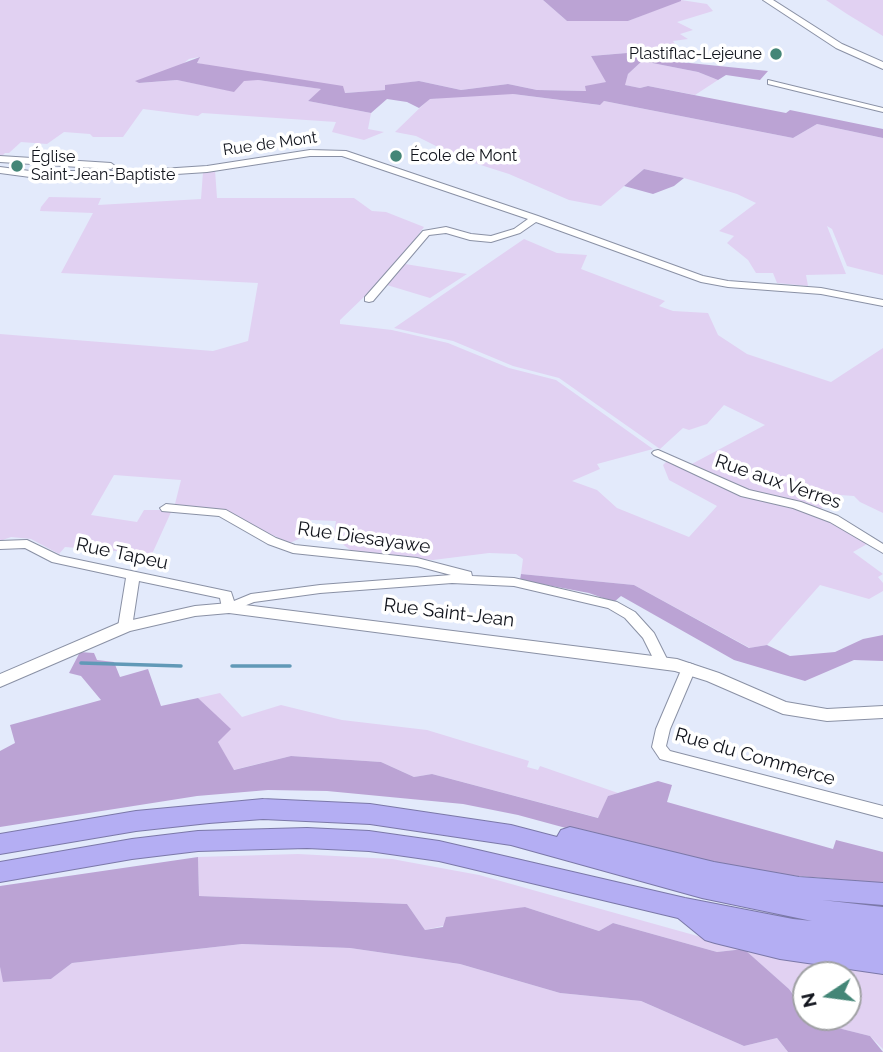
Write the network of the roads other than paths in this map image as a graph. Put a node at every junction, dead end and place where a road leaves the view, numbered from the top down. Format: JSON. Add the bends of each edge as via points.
{"nodes":[{"id":1,"x":771,"y":0,"type":"edge"},
{"id":2,"x":883,"y":66,"type":"edge"},
{"id":3,"x":771,"y":82,"type":"dead end"},
{"id":4,"x":883,"y":110,"type":"edge"},
{"id":5,"x":0,"y":159,"type":"edge"},
{"id":6,"x":0,"y":170,"type":"edge"},
{"id":7,"x":131,"y":174,"type":"junction"},
{"id":8,"x":535,"y":218,"type":"junction"},
{"id":9,"x":369,"y":299,"type":"dead end"},
{"id":10,"x":883,"y":303,"type":"edge"},
{"id":11,"x":659,"y":453,"type":"dead end"},
{"id":12,"x":166,"y":508,"type":"dead end"},
{"id":13,"x":0,"y":545,"type":"edge"},
{"id":14,"x":883,"y":549,"type":"edge"},
{"id":15,"x":133,"y":576,"type":"junction"},
{"id":16,"x":480,"y":579,"type":"junction"},
{"id":17,"x":229,"y":608,"type":"junction"},
{"id":18,"x":125,"y":627,"type":"junction"},
{"id":19,"x":662,"y":663,"type":"junction"},
{"id":20,"x":689,"y":668,"type":"junction"},
{"id":21,"x":0,"y":681,"type":"edge"},
{"id":22,"x":883,"y":712,"type":"edge"},
{"id":23,"x":883,"y":812,"type":"edge"},
{"id":24,"x":433,"y":822,"type":"junction"},
{"id":25,"x":0,"y":844,"type":"edge"},
{"id":26,"x":0,"y":872,"type":"edge"},
{"id":27,"x":883,"y":894,"type":"edge"},
{"id":28,"x":685,"y":909,"type":"junction"},
{"id":29,"x":883,"y":918,"type":"edge"},
{"id":30,"x":883,"y":940,"type":"edge"},
{"id":31,"x":883,"y":962,"type":"edge"}],
"edges":[{"from":1,"to":2,"type":"street","via":[[839,46]]},
{"from":3,"to":4,"type":"street"},
{"from":5,"to":7,"type":"street","via":[[127,167]]},
{"from":6,"to":7,"type":"street","name":"Rue de Mont"},
{"from":7,"to":8,"type":"street","name":"Rue de Mont","via":[[335,152]]},
{"from":8,"to":9,"type":"street","via":[[491,239],[446,230],[426,233]]},
{"from":8,"to":10,"type":"street","name":"Rue de Mont","via":[[701,279],[832,292]]},
{"from":11,"to":14,"type":"street","name":"Rue aux Verres","via":[[745,493],[814,510],[855,529]]},
{"from":12,"to":16,"type":"street","name":"Rue Diesayawe","via":[[222,513],[293,549],[417,562]]},
{"from":13,"to":15,"type":"street","name":"Rue Tapeu","via":[[27,544],[56,559]]},
{"from":15,"to":17,"type":"street","name":"Rue Tapeu","via":[[226,595]]},
{"from":15,"to":18,"type":"street"},
{"from":16,"to":17,"type":"street","name":"Rue Diesayawe","via":[[272,594]]},
{"from":16,"to":19,"type":"street","name":"Rue Diesayawe","via":[[514,582],[612,605],[630,615],[649,636]]},
{"from":17,"to":18,"type":"street","name":"Rue Saint-Jean"},
{"from":17,"to":19,"type":"street","name":"Rue Saint-Jean"},
{"from":18,"to":21,"type":"street","name":"Rue Saint-Jean"},
{"from":19,"to":20,"type":"street","name":"Rue Saint-Jean"},
{"from":20,"to":22,"type":"street","name":"Rue Saint-Jean","via":[[783,708],[827,715]]},
{"from":20,"to":23,"type":"street","name":"Rue du Commerce","via":[[663,729],[659,747],[666,755]]},
{"from":24,"to":25,"type":"highway","via":[[263,809],[136,821]]},
{"from":24,"to":27,"type":"highway","via":[[521,826],[799,888]]},
{"from":24,"to":29,"type":"highway","via":[[510,835],[702,887]]},
{"from":26,"to":28,"type":"highway","via":[[198,841],[369,841],[439,851]]},
{"from":28,"to":30,"type":"highway","via":[[793,930]]},
{"from":28,"to":31,"type":"highway","via":[[715,932]]}]}
